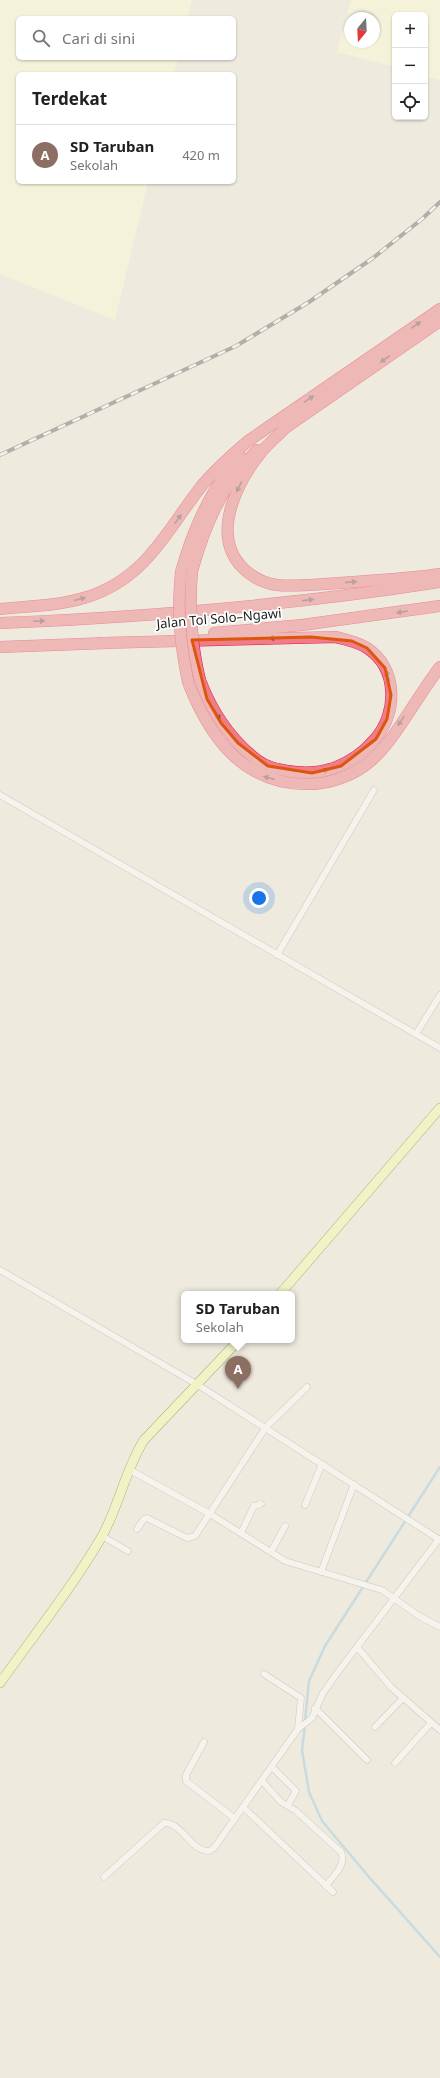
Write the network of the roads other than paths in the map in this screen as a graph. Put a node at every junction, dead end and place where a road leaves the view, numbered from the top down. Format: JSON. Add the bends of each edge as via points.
{"nodes":[{"id":1,"x":440,"y":309,"type":"edge"},
{"id":2,"x":440,"y":321,"type":"edge"},
{"id":3,"x":277,"y":421,"type":"junction"},
{"id":4,"x":289,"y":424,"type":"junction"},
{"id":5,"x":187,"y":572,"type":"junction"},
{"id":6,"x":440,"y":574,"type":"edge"},
{"id":7,"x":440,"y":582,"type":"edge"},
{"id":8,"x":440,"y":606,"type":"edge"},
{"id":9,"x":0,"y":609,"type":"edge"},
{"id":10,"x":0,"y":623,"type":"edge"},
{"id":11,"x":102,"y":643,"type":"junction"},
{"id":12,"x":0,"y":647,"type":"edge"},
{"id":13,"x":440,"y":667,"type":"edge"},
{"id":14,"x":374,"y":790,"type":"dead end"},
{"id":15,"x":0,"y":795,"type":"edge"},
{"id":16,"x":277,"y":955,"type":"junction"},
{"id":17,"x":440,"y":995,"type":"edge"},
{"id":18,"x":416,"y":1034,"type":"junction"},
{"id":19,"x":440,"y":1048,"type":"edge"},
{"id":20,"x":440,"y":1108,"type":"edge"},
{"id":21,"x":0,"y":1270,"type":"edge"},
{"id":22,"x":283,"y":1291,"type":"edge"},
{"id":23,"x":236,"y":1343,"type":"edge"},
{"id":24,"x":198,"y":1385,"type":"junction"},
{"id":25,"x":307,"y":1387,"type":"dead end"},
{"id":26,"x":266,"y":1427,"type":"junction"},
{"id":27,"x":322,"y":1464,"type":"junction"},
{"id":28,"x":130,"y":1470,"type":"junction"},
{"id":29,"x":354,"y":1484,"type":"junction"},
{"id":30,"x":261,"y":1504,"type":"dead end"},
{"id":31,"x":305,"y":1505,"type":"dead end"},
{"id":32,"x":210,"y":1514,"type":"junction"},
{"id":33,"x":284,"y":1526,"type":"dead end"},
{"id":34,"x":137,"y":1529,"type":"dead end"},
{"id":35,"x":241,"y":1533,"type":"junction"},
{"id":36,"x":102,"y":1536,"type":"junction"},
{"id":37,"x":440,"y":1540,"type":"edge"},
{"id":38,"x":128,"y":1552,"type":"dead end"},
{"id":39,"x":271,"y":1552,"type":"junction"},
{"id":40,"x":321,"y":1572,"type":"junction"},
{"id":41,"x":393,"y":1597,"type":"junction"},
{"id":42,"x":440,"y":1627,"type":"edge"},
{"id":43,"x":357,"y":1647,"type":"junction"},
{"id":44,"x":264,"y":1674,"type":"dead end"},
{"id":45,"x":0,"y":1683,"type":"edge"},
{"id":46,"x":403,"y":1698,"type":"junction"},
{"id":47,"x":316,"y":1708,"type":"junction"},
{"id":48,"x":431,"y":1723,"type":"junction"},
{"id":49,"x":300,"y":1727,"type":"junction"},
{"id":50,"x":375,"y":1727,"type":"dead end"},
{"id":51,"x":440,"y":1730,"type":"edge"},
{"id":52,"x":204,"y":1742,"type":"dead end"},
{"id":53,"x":367,"y":1760,"type":"dead end"},
{"id":54,"x":395,"y":1762,"type":"dead end"},
{"id":55,"x":272,"y":1767,"type":"junction"},
{"id":56,"x":262,"y":1781,"type":"junction"},
{"id":57,"x":288,"y":1805,"type":"junction"},
{"id":58,"x":244,"y":1807,"type":"junction"},
{"id":59,"x":234,"y":1818,"type":"junction"},
{"id":60,"x":104,"y":1877,"type":"dead end"},
{"id":61,"x":326,"y":1886,"type":"junction"},
{"id":62,"x":332,"y":1892,"type":"dead end"}],
"edges":[{"from":3,"to":1,"type":"highway","one_way":true},
{"from":2,"to":4,"type":"highway","one_way":true},
{"from":3,"to":5,"type":"highway","via":[[248,447],[220,482],[197,523]]},
{"from":9,"to":3,"type":"highway","one_way":true,"via":[[65,602],[104,590],[120,581],[153,554],[201,487],[222,464],[248,441]]},
{"from":4,"to":5,"type":"highway","via":[[260,448],[229,482],[212,512]]},
{"from":4,"to":6,"type":"highway","one_way":true,"via":[[263,450],[235,495],[227,527],[228,541],[234,558],[247,573],[276,585],[297,586]]},
{"from":5,"to":11,"type":"highway","one_way":true,"bridge":true,"via":[[189,600],[193,649],[200,680],[207,699],[221,723],[238,743],[268,766],[297,773],[312,773],[341,766],[376,739],[391,706],[390,679],[378,657],[352,641],[336,637]]},
{"from":13,"to":5,"type":"highway","one_way":true,"bridge":true,"via":[[389,739],[370,761],[341,778],[317,785],[265,778],[240,762],[222,745],[196,702],[188,682],[181,648],[178,611]]},
{"from":10,"to":7,"type":"highway","name":"Jalan Tol Solo–Ngawi","one_way":true,"via":[[102,619],[299,602]]},
{"from":8,"to":11,"type":"highway","name":"Jalan Tol Solo–Ngawi","one_way":true,"via":[[302,625]]},
{"from":11,"to":12,"type":"highway","name":"Jalan Tol Solo–Ngawi"},
{"from":14,"to":16,"type":"street"},
{"from":15,"to":16,"type":"street"},
{"from":16,"to":18,"type":"street"},
{"from":17,"to":18,"type":"street"},
{"from":18,"to":19,"type":"street"},
{"from":20,"to":22,"type":"main road"},
{"from":21,"to":24,"type":"street"},
{"from":23,"to":24,"type":"main road"},
{"from":24,"to":26,"type":"street"},
{"from":24,"to":28,"type":"main road","via":[[146,1437]]},
{"from":25,"to":26,"type":"street"},
{"from":26,"to":27,"type":"street"},
{"from":26,"to":32,"type":"street"},
{"from":27,"to":29,"type":"street"},
{"from":27,"to":31,"type":"street"},
{"from":28,"to":32,"type":"street"},
{"from":28,"to":36,"type":"main road"},
{"from":29,"to":37,"type":"street"},
{"from":29,"to":40,"type":"street"},
{"from":30,"to":35,"type":"street","via":[[254,1506]]},
{"from":32,"to":34,"type":"street","via":[[191,1538],[147,1518]]},
{"from":32,"to":35,"type":"street"},
{"from":33,"to":39,"type":"street"},
{"from":35,"to":39,"type":"street"},
{"from":36,"to":38,"type":"street"},
{"from":36,"to":45,"type":"main road","via":[[83,1569]]},
{"from":37,"to":41,"type":"street"},
{"from":39,"to":40,"type":"street","via":[[285,1560]]},
{"from":40,"to":41,"type":"street","via":[[361,1582]]},
{"from":41,"to":42,"type":"street"},
{"from":41,"to":43,"type":"street"},
{"from":43,"to":46,"type":"street"},
{"from":43,"to":47,"type":"street","via":[[323,1693]]},
{"from":44,"to":49,"type":"street","via":[[301,1698]]},
{"from":46,"to":48,"type":"street"},
{"from":46,"to":50,"type":"street"},
{"from":47,"to":49,"type":"street","via":[[312,1718]]},
{"from":47,"to":53,"type":"street"},
{"from":48,"to":51,"type":"street"},
{"from":48,"to":54,"type":"street"},
{"from":49,"to":55,"type":"street"},
{"from":52,"to":59,"type":"street","via":[[186,1775],[186,1780]]},
{"from":55,"to":56,"type":"street"},
{"from":55,"to":57,"type":"street","via":[[296,1791]]},
{"from":56,"to":57,"type":"street","via":[[281,1802]]},
{"from":56,"to":58,"type":"street"},
{"from":57,"to":61,"type":"street","via":[[342,1854],[341,1865]]},
{"from":58,"to":59,"type":"street"},
{"from":58,"to":61,"type":"street"},
{"from":59,"to":60,"type":"street","via":[[214,1848],[207,1851],[199,1848],[174,1826],[164,1824]]},
{"from":61,"to":62,"type":"street"}]}
